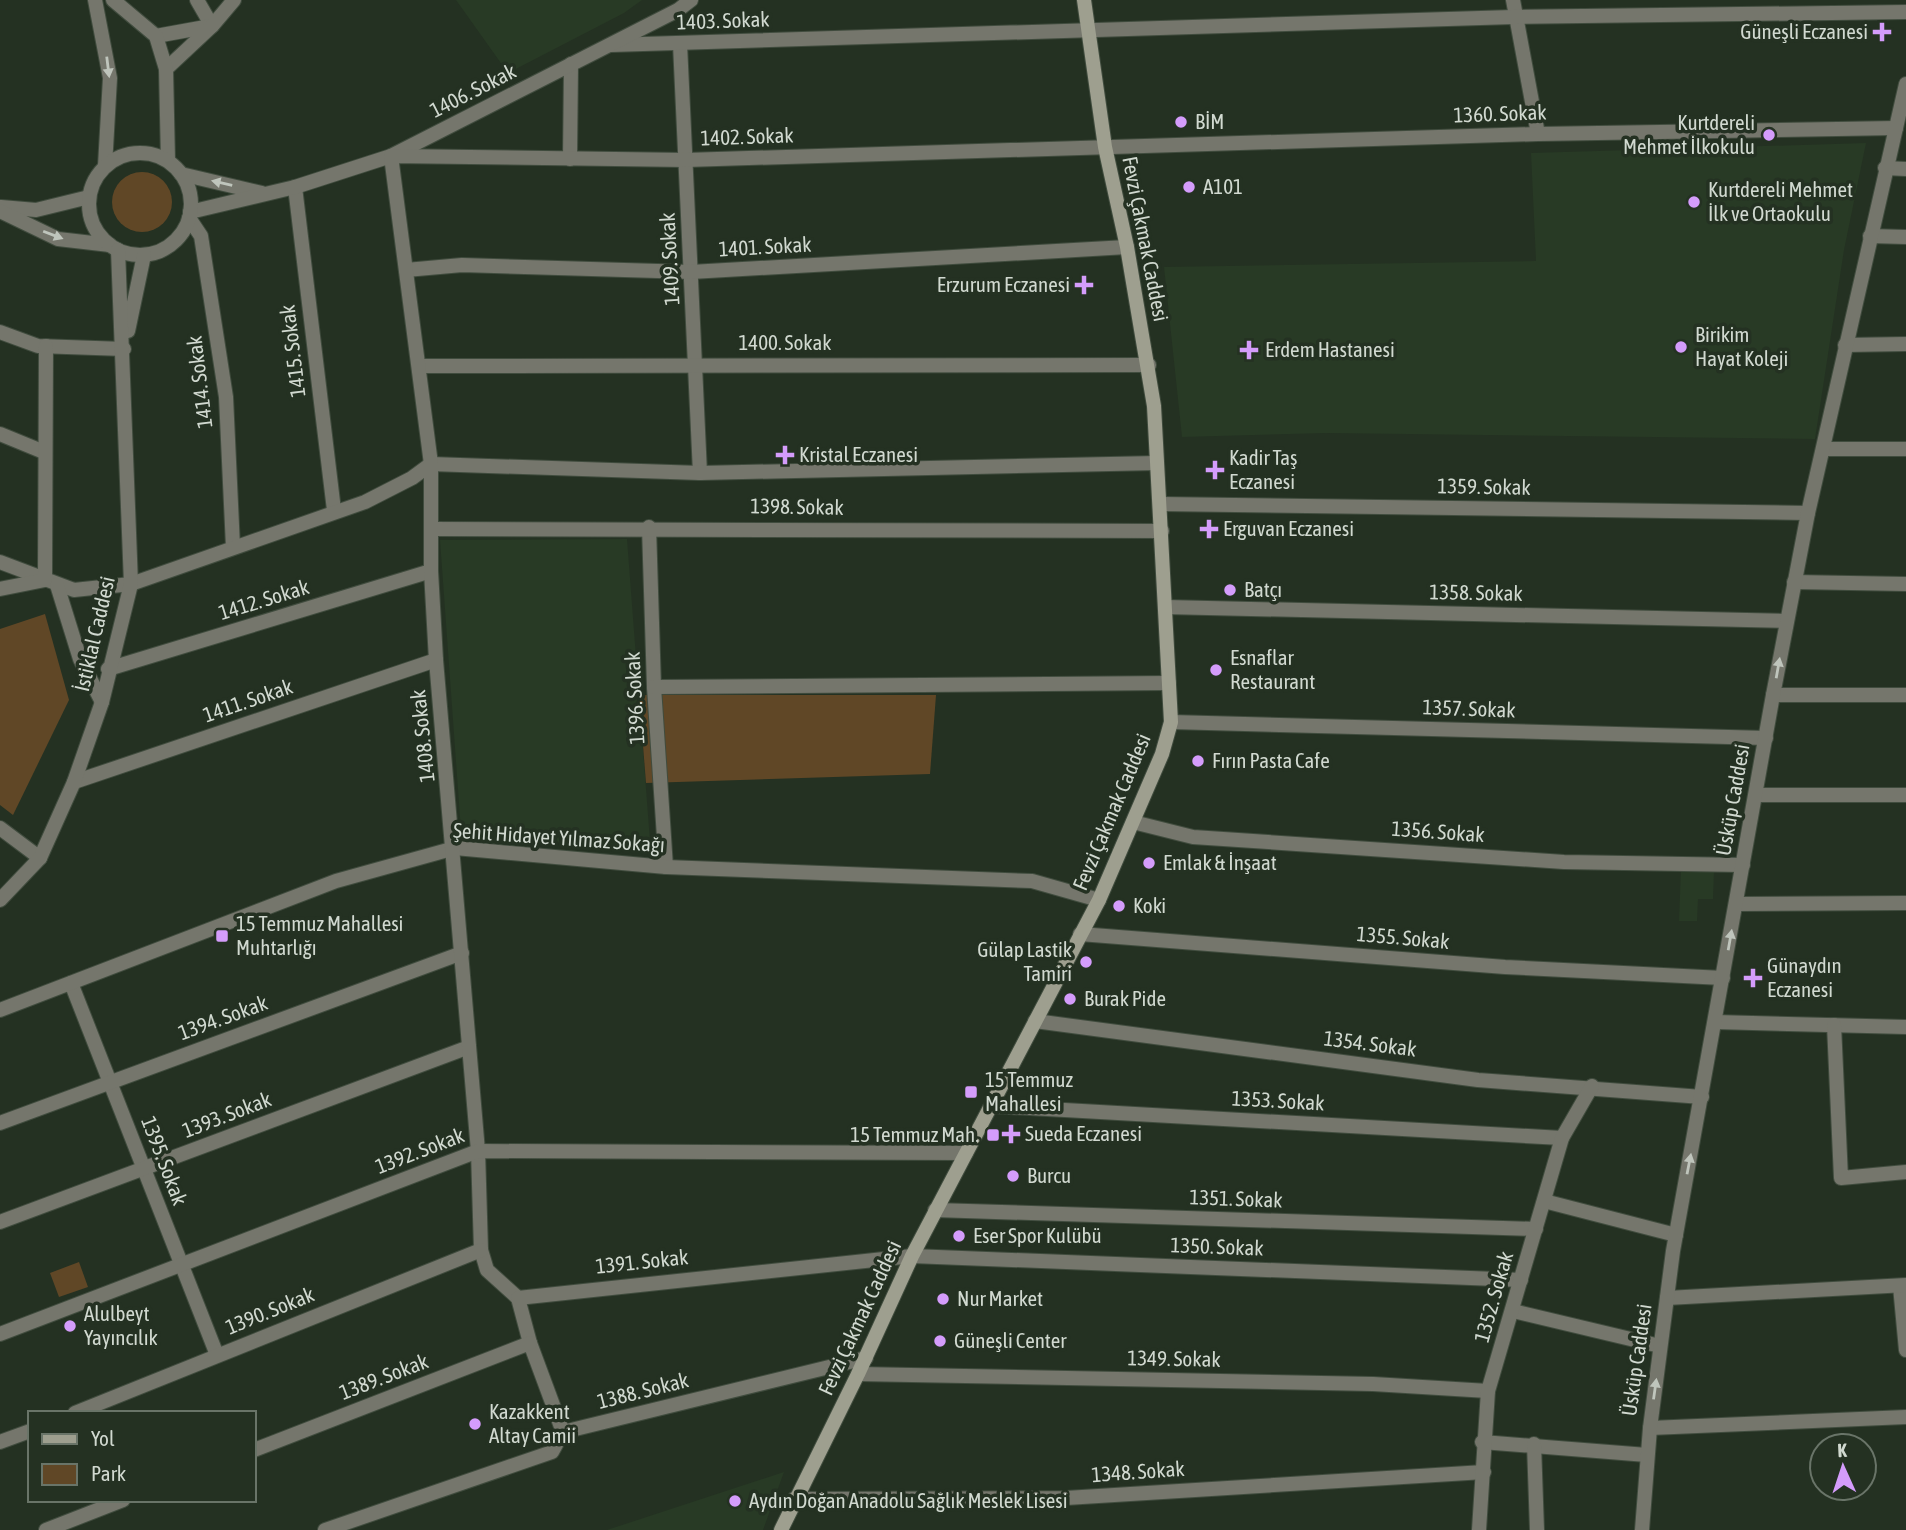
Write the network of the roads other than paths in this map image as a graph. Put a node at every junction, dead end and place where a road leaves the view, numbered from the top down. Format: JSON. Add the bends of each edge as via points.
{"nodes":[{"id":1,"x":95,"y":0,"type":"edge"},
{"id":2,"x":113,"y":0,"type":"edge"},
{"id":3,"x":197,"y":0,"type":"edge"},
{"id":4,"x":234,"y":0,"type":"edge"},
{"id":5,"x":691,"y":0,"type":"edge"},
{"id":6,"x":1084,"y":0,"type":"edge"},
{"id":7,"x":1513,"y":0,"type":"edge"},
{"id":8,"x":1906,"y":12,"type":"edge"},
{"id":9,"x":1513,"y":17,"type":"junction"},
{"id":10,"x":212,"y":26,"type":"junction"},
{"id":11,"x":1089,"y":28,"type":"junction"},
{"id":12,"x":156,"y":36,"type":"junction"},
{"id":13,"x":680,"y":44,"type":"junction"},
{"id":14,"x":611,"y":45,"type":"junction"},
{"id":15,"x":571,"y":64,"type":"junction"},
{"id":16,"x":166,"y":69,"type":"junction"},
{"id":17,"x":1906,"y":84,"type":"edge"},
{"id":18,"x":1896,"y":128,"type":"junction"},
{"id":19,"x":1538,"y":134,"type":"junction"},
{"id":20,"x":1105,"y":146,"type":"junction"},
{"id":21,"x":391,"y":156,"type":"junction"},
{"id":22,"x":570,"y":159,"type":"junction"},
{"id":23,"x":686,"y":160,"type":"junction"},
{"id":24,"x":168,"y":161,"type":"junction"},
{"id":25,"x":105,"y":166,"type":"junction"},
{"id":26,"x":1885,"y":168,"type":"junction"},
{"id":27,"x":1906,"y":169,"type":"edge"},
{"id":28,"x":181,"y":174,"type":"junction"},
{"id":29,"x":295,"y":187,"type":"junction"},
{"id":30,"x":264,"y":193,"type":"junction"},
{"id":31,"x":89,"y":197,"type":"junction"},
{"id":32,"x":0,"y":209,"type":"edge"},
{"id":33,"x":189,"y":215,"type":"junction"},
{"id":34,"x":1870,"y":236,"type":"junction"},
{"id":35,"x":1906,"y":237,"type":"edge"},
{"id":36,"x":114,"y":247,"type":"junction"},
{"id":37,"x":1127,"y":247,"type":"junction"},
{"id":38,"x":144,"y":255,"type":"junction"},
{"id":39,"x":406,"y":270,"type":"junction"},
{"id":40,"x":691,"y":272,"type":"junction"},
{"id":41,"x":0,"y":332,"type":"edge"},
{"id":42,"x":1906,"y":344,"type":"edge"},
{"id":43,"x":1845,"y":345,"type":"junction"},
{"id":44,"x":46,"y":346,"type":"junction"},
{"id":45,"x":124,"y":349,"type":"junction"},
{"id":46,"x":697,"y":364,"type":"junction"},
{"id":47,"x":1149,"y":365,"type":"junction"},
{"id":48,"x":420,"y":366,"type":"junction"},
{"id":49,"x":0,"y":435,"type":"edge"},
{"id":50,"x":1824,"y":449,"type":"junction"},
{"id":51,"x":1906,"y":449,"type":"edge"},
{"id":52,"x":44,"y":452,"type":"junction"},
{"id":53,"x":1157,"y":463,"type":"junction"},
{"id":54,"x":431,"y":464,"type":"junction"},
{"id":55,"x":700,"y":473,"type":"junction"},
{"id":56,"x":1160,"y":504,"type":"junction"},
{"id":57,"x":334,"y":510,"type":"junction"},
{"id":58,"x":1808,"y":513,"type":"junction"},
{"id":59,"x":649,"y":527,"type":"junction"},
{"id":60,"x":432,"y":528,"type":"junction"},
{"id":61,"x":1163,"y":531,"type":"junction"},
{"id":62,"x":233,"y":547,"type":"junction"},
{"id":63,"x":0,"y":562,"type":"edge"},
{"id":64,"x":431,"y":571,"type":"junction"},
{"id":65,"x":51,"y":582,"type":"junction"},
{"id":66,"x":1794,"y":582,"type":"junction"},
{"id":67,"x":131,"y":584,"type":"junction"},
{"id":68,"x":1906,"y":584,"type":"edge"},
{"id":69,"x":0,"y":589,"type":"edge"},
{"id":70,"x":1165,"y":607,"type":"junction"},
{"id":71,"x":1786,"y":621,"type":"junction"},
{"id":72,"x":436,"y":660,"type":"junction"},
{"id":73,"x":108,"y":669,"type":"junction"},
{"id":74,"x":1169,"y":683,"type":"junction"},
{"id":75,"x":654,"y":687,"type":"junction"},
{"id":76,"x":1773,"y":695,"type":"junction"},
{"id":77,"x":1906,"y":695,"type":"edge"},
{"id":78,"x":102,"y":702,"type":"junction"},
{"id":79,"x":1171,"y":722,"type":"junction"},
{"id":80,"x":1766,"y":738,"type":"junction"},
{"id":81,"x":74,"y":782,"type":"junction"},
{"id":82,"x":1756,"y":795,"type":"junction"},
{"id":83,"x":1906,"y":795,"type":"edge"},
{"id":84,"x":1133,"y":822,"type":"junction"},
{"id":85,"x":0,"y":828,"type":"edge"},
{"id":86,"x":454,"y":848,"type":"junction"},
{"id":87,"x":40,"y":858,"type":"junction"},
{"id":88,"x":1743,"y":865,"type":"junction"},
{"id":89,"x":666,"y":867,"type":"junction"},
{"id":90,"x":0,"y":900,"type":"edge"},
{"id":91,"x":1099,"y":900,"type":"junction"},
{"id":92,"x":1906,"y":903,"type":"edge"},
{"id":93,"x":1736,"y":904,"type":"junction"},
{"id":94,"x":1080,"y":934,"type":"junction"},
{"id":95,"x":462,"y":953,"type":"junction"},
{"id":96,"x":1723,"y":978,"type":"junction"},
{"id":97,"x":71,"y":983,"type":"junction"},
{"id":98,"x":0,"y":1010,"type":"edge"},
{"id":99,"x":1035,"y":1021,"type":"junction"},
{"id":100,"x":1715,"y":1022,"type":"junction"},
{"id":101,"x":1834,"y":1025,"type":"junction"},
{"id":102,"x":1906,"y":1027,"type":"edge"},
{"id":103,"x":468,"y":1047,"type":"junction"},
{"id":104,"x":110,"y":1082,"type":"junction"},
{"id":105,"x":1592,"y":1086,"type":"junction"},
{"id":106,"x":1702,"y":1097,"type":"junction"},
{"id":107,"x":992,"y":1106,"type":"junction"},
{"id":108,"x":0,"y":1123,"type":"edge"},
{"id":109,"x":1562,"y":1138,"type":"junction"},
{"id":110,"x":478,"y":1151,"type":"junction"},
{"id":111,"x":966,"y":1153,"type":"junction"},
{"id":112,"x":144,"y":1168,"type":"junction"},
{"id":113,"x":1906,"y":1172,"type":"edge"},
{"id":114,"x":1544,"y":1201,"type":"junction"},
{"id":115,"x":935,"y":1210,"type":"junction"},
{"id":116,"x":0,"y":1222,"type":"edge"},
{"id":117,"x":1536,"y":1229,"type":"junction"},
{"id":118,"x":1676,"y":1235,"type":"junction"},
{"id":119,"x":481,"y":1250,"type":"junction"},
{"id":120,"x":912,"y":1256,"type":"junction"},
{"id":121,"x":182,"y":1267,"type":"junction"},
{"id":122,"x":1521,"y":1280,"type":"junction"},
{"id":123,"x":1903,"y":1286,"type":"edge"},
{"id":124,"x":517,"y":1298,"type":"junction"},
{"id":125,"x":1667,"y":1298,"type":"junction"},
{"id":126,"x":1513,"y":1311,"type":"junction"},
{"id":127,"x":0,"y":1334,"type":"edge"},
{"id":128,"x":530,"y":1343,"type":"junction"},
{"id":129,"x":1660,"y":1346,"type":"junction"},
{"id":130,"x":1906,"y":1350,"type":"edge"},
{"id":131,"x":217,"y":1355,"type":"junction"},
{"id":132,"x":866,"y":1358,"type":"junction"},
{"id":133,"x":858,"y":1374,"type":"junction"},
{"id":134,"x":1488,"y":1391,"type":"junction"},
{"id":135,"x":80,"y":1411,"type":"edge"},
{"id":136,"x":1906,"y":1417,"type":"edge"},
{"id":137,"x":1650,"y":1428,"type":"junction"},
{"id":138,"x":28,"y":1432,"type":"edge"},
{"id":139,"x":563,"y":1432,"type":"junction"},
{"id":140,"x":1482,"y":1442,"type":"junction"},
{"id":141,"x":0,"y":1443,"type":"edge"},
{"id":142,"x":1534,"y":1444,"type":"junction"},
{"id":143,"x":256,"y":1449,"type":"edge"},
{"id":144,"x":1647,"y":1455,"type":"junction"},
{"id":145,"x":1484,"y":1472,"type":"junction"},
{"id":146,"x":794,"y":1499,"type":"junction"},
{"id":147,"x":118,"y":1502,"type":"edge"},
{"id":148,"x":46,"y":1530,"type":"edge"},
{"id":149,"x":326,"y":1530,"type":"edge"},
{"id":150,"x":781,"y":1530,"type":"edge"},
{"id":151,"x":1479,"y":1530,"type":"edge"},
{"id":152,"x":1537,"y":1530,"type":"edge"},
{"id":153,"x":1642,"y":1530,"type":"edge"}],
"edges":[{"from":1,"to":25,"type":"street","one_way":true,"via":[[110,78]]},
{"from":2,"to":12,"type":"street"},
{"from":3,"to":10,"type":"street"},
{"from":4,"to":10,"type":"street"},
{"from":5,"to":14,"type":"street","name":"1406. Sokak"},
{"from":6,"to":11,"type":"main road","name":"Fevzi Çakmak Caddesi"},
{"from":7,"to":9,"type":"street"},
{"from":8,"to":9,"type":"street","name":"1403. Sokak"},
{"from":9,"to":11,"type":"street","name":"1403. Sokak"},
{"from":9,"to":19,"type":"street"},
{"from":10,"to":12,"type":"street"},
{"from":10,"to":16,"type":"street"},
{"from":11,"to":13,"type":"street","name":"1403. Sokak"},
{"from":11,"to":20,"type":"main road","name":"Fevzi Çakmak Caddesi"},
{"from":12,"to":16,"type":"street"},
{"from":13,"to":14,"type":"street","name":"1403. Sokak"},
{"from":13,"to":23,"type":"street","name":"1409. Sokak"},
{"from":14,"to":15,"type":"street","name":"1406. Sokak"},
{"from":15,"to":21,"type":"street","name":"1406. Sokak"},
{"from":15,"to":22,"type":"street"},
{"from":16,"to":24,"type":"street"},
{"from":17,"to":18,"type":"street","name":"Üsküp Caddesi"},
{"from":18,"to":19,"type":"street","name":"1360. Sokak"},
{"from":18,"to":26,"type":"street","name":"Üsküp Caddesi"},
{"from":19,"to":20,"type":"street","name":"1360. Sokak"},
{"from":20,"to":23,"type":"street","name":"1402. Sokak"},
{"from":20,"to":37,"type":"main road","name":"Fevzi Çakmak Caddesi"},
{"from":21,"to":22,"type":"street","name":"1402. Sokak"},
{"from":21,"to":29,"type":"street","name":"1406. Sokak"},
{"from":21,"to":39,"type":"street","name":"1408. Sokak"},
{"from":22,"to":23,"type":"street","name":"1402. Sokak"},
{"from":23,"to":40,"type":"street","name":"1409. Sokak"},
{"from":24,"to":25,"type":"street","via":[[136,153]]},
{"from":24,"to":28,"type":"street"},
{"from":25,"to":31,"type":"street"},
{"from":26,"to":27,"type":"street"},
{"from":26,"to":34,"type":"street","name":"Üsküp Caddesi"},
{"from":30,"to":28,"type":"street","name":"1406. Sokak","one_way":true},
{"from":28,"to":33,"type":"street","via":[[188,187]]},
{"from":29,"to":30,"type":"street","name":"1406. Sokak"},
{"from":29,"to":57,"type":"street","name":"1415. Sokak"},
{"from":30,"to":33,"type":"street","name":"1406. Sokak"},
{"from":31,"to":32,"type":"street","via":[[36,210]]},
{"from":31,"to":36,"type":"street","via":[[93,224]]},
{"from":32,"to":36,"type":"street","one_way":true,"via":[[58,239]]},
{"from":33,"to":38,"type":"street","via":[[172,243]]},
{"from":33,"to":62,"type":"street","name":"1414. Sokak","via":[[201,236],[226,397]]},
{"from":34,"to":35,"type":"street"},
{"from":34,"to":43,"type":"street","name":"Üsküp Caddesi"},
{"from":36,"to":38,"type":"street"},
{"from":36,"to":45,"type":"street","name":"İstiklal Caddesi"},
{"from":37,"to":40,"type":"street","name":"1401. Sokak"},
{"from":37,"to":47,"type":"main road","name":"Fevzi Çakmak Caddesi"},
{"from":38,"to":45,"type":"street","name":"İstiklal Caddesi"},
{"from":39,"to":40,"type":"street","name":"1401. Sokak","via":[[462,265]]},
{"from":39,"to":48,"type":"street","name":"1408. Sokak"},
{"from":40,"to":46,"type":"street","name":"1409. Sokak"},
{"from":41,"to":44,"type":"street"},
{"from":42,"to":43,"type":"street"},
{"from":43,"to":50,"type":"street","name":"Üsküp Caddesi"},
{"from":44,"to":45,"type":"street"},
{"from":44,"to":52,"type":"street"},
{"from":45,"to":67,"type":"street","name":"İstiklal Caddesi"},
{"from":46,"to":47,"type":"street","name":"1400. Sokak"},
{"from":46,"to":48,"type":"street","name":"1400. Sokak"},
{"from":46,"to":55,"type":"street","name":"1409. Sokak"},
{"from":47,"to":53,"type":"main road","name":"Fevzi Çakmak Caddesi"},
{"from":48,"to":54,"type":"street","name":"1408. Sokak"},
{"from":49,"to":52,"type":"street"},
{"from":50,"to":51,"type":"street"},
{"from":50,"to":58,"type":"street","name":"Üsküp Caddesi"},
{"from":52,"to":65,"type":"street"},
{"from":53,"to":55,"type":"street"},
{"from":53,"to":56,"type":"main road","name":"Fevzi Çakmak Caddesi"},
{"from":54,"to":55,"type":"street"},
{"from":54,"to":57,"type":"street","via":[[365,502]]},
{"from":54,"to":60,"type":"street","name":"1408. Sokak"},
{"from":56,"to":58,"type":"street","name":"1359. Sokak"},
{"from":56,"to":61,"type":"main road","name":"Fevzi Çakmak Caddesi"},
{"from":57,"to":62,"type":"street"},
{"from":58,"to":66,"type":"street","name":"Üsküp Caddesi"},
{"from":59,"to":60,"type":"street","name":"1398. Sokak"},
{"from":59,"to":61,"type":"street","name":"1398. Sokak"},
{"from":59,"to":75,"type":"street","name":"1396. Sokak"},
{"from":60,"to":64,"type":"street","name":"1408. Sokak"},
{"from":61,"to":70,"type":"main road","name":"Fevzi Çakmak Caddesi"},
{"from":62,"to":67,"type":"street"},
{"from":63,"to":65,"type":"street"},
{"from":64,"to":72,"type":"street","name":"1408. Sokak"},
{"from":64,"to":73,"type":"street","name":"1412. Sokak"},
{"from":65,"to":67,"type":"street","via":[[74,590]]},
{"from":65,"to":69,"type":"street"},
{"from":65,"to":78,"type":"street"},
{"from":66,"to":68,"type":"street"},
{"from":66,"to":71,"type":"street","name":"Üsküp Caddesi"},
{"from":67,"to":73,"type":"street","name":"İstiklal Caddesi"},
{"from":70,"to":71,"type":"street","name":"1358. Sokak"},
{"from":70,"to":74,"type":"main road","name":"Fevzi Çakmak Caddesi"},
{"from":76,"to":71,"type":"street","name":"Üsküp Caddesi","one_way":true},
{"from":72,"to":81,"type":"street","name":"1411. Sokak"},
{"from":72,"to":86,"type":"street","name":"1408. Sokak"},
{"from":73,"to":78,"type":"street","name":"İstiklal Caddesi"},
{"from":74,"to":75,"type":"street"},
{"from":74,"to":79,"type":"main road","name":"Fevzi Çakmak Caddesi"},
{"from":75,"to":89,"type":"street","name":"1396. Sokak"},
{"from":76,"to":77,"type":"street"},
{"from":76,"to":80,"type":"street","name":"Üsküp Caddesi"},
{"from":78,"to":81,"type":"street","name":"İstiklal Caddesi"},
{"from":79,"to":80,"type":"street","name":"1357. Sokak"},
{"from":79,"to":84,"type":"main road","name":"Fevzi Çakmak Caddesi"},
{"from":80,"to":82,"type":"street","name":"Üsküp Caddesi"},
{"from":81,"to":87,"type":"street","name":"İstiklal Caddesi"},
{"from":82,"to":83,"type":"street"},
{"from":82,"to":88,"type":"street","name":"Üsküp Caddesi"},
{"from":84,"to":88,"type":"street","name":"1356. Sokak","via":[[1193,837],[1564,862]]},
{"from":84,"to":91,"type":"main road","name":"Fevzi Çakmak Caddesi"},
{"from":85,"to":87,"type":"street"},
{"from":86,"to":89,"type":"street","name":"Şehit Hidayet Yılmaz Sokağı"},
{"from":86,"to":95,"type":"street","name":"1408. Sokak"},
{"from":86,"to":97,"type":"street","name":"Şehit Hidayet Yılmaz Sokağı","via":[[336,881]]},
{"from":87,"to":90,"type":"street","name":"İstiklal Caddesi"},
{"from":88,"to":93,"type":"street","name":"Üsküp Caddesi"},
{"from":89,"to":91,"type":"street","name":"Şehit Hidayet Yılmaz Sokağı","via":[[1032,881]]},
{"from":91,"to":94,"type":"main road","name":"Fevzi Çakmak Caddesi"},
{"from":92,"to":93,"type":"street"},
{"from":96,"to":93,"type":"street","name":"Üsküp Caddesi","one_way":true},
{"from":94,"to":96,"type":"street","name":"1355. Sokak","via":[[1505,967]]},
{"from":94,"to":99,"type":"main road","name":"Fevzi Çakmak Caddesi"},
{"from":95,"to":103,"type":"street","name":"1408. Sokak"},
{"from":95,"to":104,"type":"street","name":"1394. Sokak"},
{"from":96,"to":100,"type":"street","name":"Üsküp Caddesi"},
{"from":97,"to":98,"type":"street","name":"Şehit Hidayet Yılmaz Sokağı"},
{"from":97,"to":104,"type":"street","name":"1395. Sokak"},
{"from":99,"to":105,"type":"street","name":"1354. Sokak","via":[[1478,1080]]},
{"from":99,"to":107,"type":"main road","name":"Fevzi Çakmak Caddesi"},
{"from":100,"to":101,"type":"street"},
{"from":100,"to":106,"type":"street","name":"Üsküp Caddesi"},
{"from":101,"to":102,"type":"street"},
{"from":101,"to":113,"type":"street","via":[[1841,1178]]},
{"from":103,"to":110,"type":"street","name":"1408. Sokak"},
{"from":103,"to":112,"type":"street","name":"1393. Sokak"},
{"from":104,"to":108,"type":"street","name":"1394. Sokak"},
{"from":104,"to":112,"type":"street","name":"1395. Sokak"},
{"from":105,"to":106,"type":"street","name":"1354. Sokak"},
{"from":105,"to":109,"type":"street","name":"1352. Sokak"},
{"from":118,"to":106,"type":"street","name":"Üsküp Caddesi","one_way":true},
{"from":107,"to":109,"type":"street","name":"1353. Sokak"},
{"from":107,"to":111,"type":"main road","name":"Fevzi Çakmak Caddesi"},
{"from":109,"to":114,"type":"street","name":"1352. Sokak"},
{"from":110,"to":111,"type":"street","name":"1392. Sokak"},
{"from":110,"to":119,"type":"street","name":"1408. Sokak"},
{"from":110,"to":121,"type":"street","name":"1392. Sokak"},
{"from":111,"to":115,"type":"main road","name":"Fevzi Çakmak Caddesi"},
{"from":112,"to":116,"type":"street","name":"1393. Sokak"},
{"from":112,"to":121,"type":"street","name":"1395. Sokak"},
{"from":114,"to":117,"type":"street","name":"1352. Sokak"},
{"from":114,"to":118,"type":"street"},
{"from":115,"to":117,"type":"street","name":"1351. Sokak"},
{"from":115,"to":120,"type":"main road","name":"Fevzi Çakmak Caddesi"},
{"from":117,"to":122,"type":"street","name":"1352. Sokak"},
{"from":118,"to":125,"type":"street","name":"Üsküp Caddesi"},
{"from":119,"to":124,"type":"street","name":"1408. Sokak","via":[[487,1270]]},
{"from":119,"to":131,"type":"street","name":"1390. Sokak"},
{"from":120,"to":122,"type":"street","name":"1350. Sokak"},
{"from":120,"to":124,"type":"street","name":"1391. Sokak"},
{"from":120,"to":132,"type":"main road","name":"Fevzi Çakmak Caddesi"},
{"from":121,"to":127,"type":"street","name":"1392. Sokak"},
{"from":121,"to":131,"type":"street","name":"1395. Sokak"},
{"from":122,"to":126,"type":"street","name":"1352. Sokak"},
{"from":123,"to":125,"type":"street"},
{"from":123,"to":130,"type":"street"},
{"from":124,"to":128,"type":"street"},
{"from":125,"to":129,"type":"street","name":"Üsküp Caddesi"},
{"from":126,"to":129,"type":"street"},
{"from":126,"to":134,"type":"street","name":"1352. Sokak"},
{"from":128,"to":139,"type":"street"},
{"from":128,"to":143,"type":"street","name":"1389. Sokak"},
{"from":137,"to":129,"type":"street","name":"Üsküp Caddesi","one_way":true},
{"from":131,"to":135,"type":"street","name":"1390. Sokak"},
{"from":132,"to":133,"type":"main road","name":"Fevzi Çakmak Caddesi"},
{"from":132,"to":139,"type":"street","name":"1388. Sokak"},
{"from":133,"to":134,"type":"street","name":"1349. Sokak","via":[[1373,1384]]},
{"from":133,"to":146,"type":"main road","name":"Fevzi Çakmak Caddesi"},
{"from":134,"to":140,"type":"street","name":"1352. Sokak"},
{"from":136,"to":137,"type":"street"},
{"from":137,"to":144,"type":"street","name":"Üsküp Caddesi"},
{"from":138,"to":141,"type":"street"},
{"from":139,"to":149,"type":"street","via":[[552,1452]]},
{"from":140,"to":142,"type":"street"},
{"from":140,"to":145,"type":"street","name":"1352. Sokak"},
{"from":142,"to":144,"type":"street"},
{"from":142,"to":152,"type":"street"},
{"from":144,"to":153,"type":"street","name":"Üsküp Caddesi"},
{"from":145,"to":146,"type":"street","name":"1348. Sokak","via":[[1066,1497]]},
{"from":145,"to":151,"type":"street","name":"1352. Sokak"},
{"from":146,"to":150,"type":"main road","name":"Fevzi Çakmak Caddesi"},
{"from":147,"to":148,"type":"street"}]}
